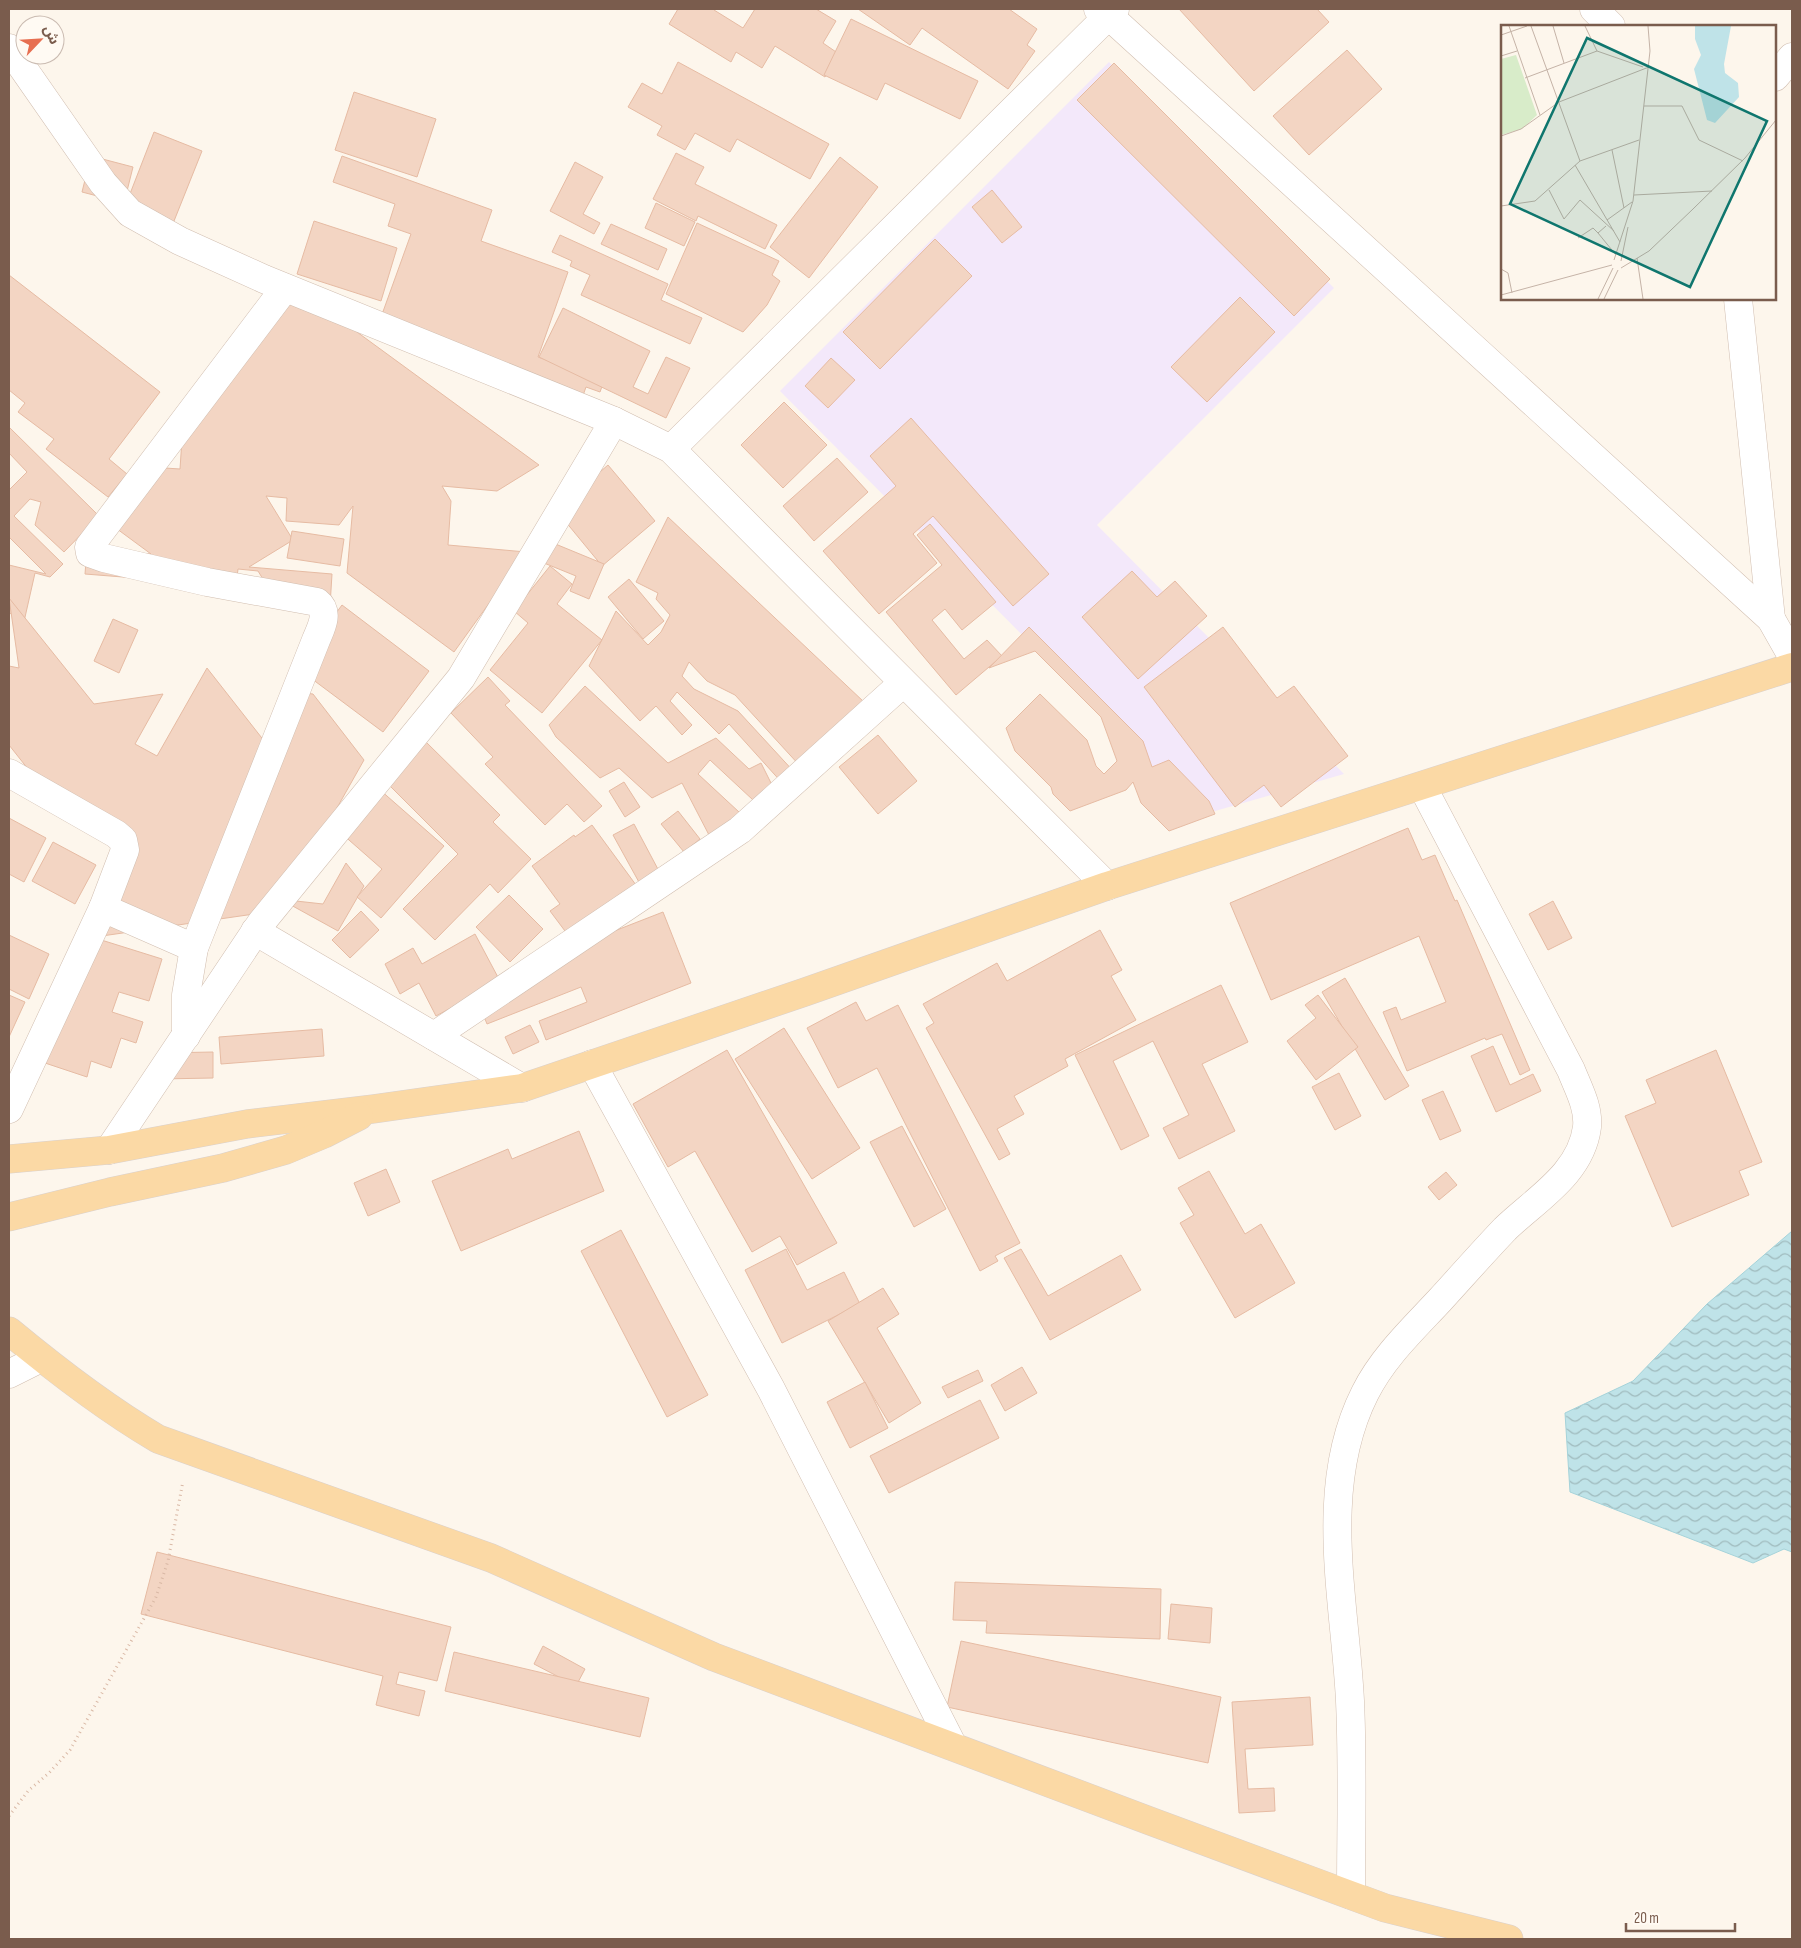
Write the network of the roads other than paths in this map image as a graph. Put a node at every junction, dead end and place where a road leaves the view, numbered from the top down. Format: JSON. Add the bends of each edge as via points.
{"nodes":[{"id":1,"x":1594,"y":9,"type":"edge"},
{"id":2,"x":1107,"y":11,"type":"edge"},
{"id":3,"x":1610,"y":25,"type":"edge"},
{"id":4,"x":9,"y":48,"type":"edge"},
{"id":5,"x":1792,"y":57,"type":"edge"},
{"id":6,"x":1776,"y":76,"type":"edge"},
{"id":7,"x":285,"y":288,"type":"junction"},
{"id":8,"x":1738,"y":300,"type":"edge"},
{"id":9,"x":614,"y":421,"type":"junction"},
{"id":10,"x":671,"y":449,"type":"junction"},
{"id":11,"x":1771,"y":619,"type":"junction"},
{"id":12,"x":1792,"y":656,"type":"edge"},
{"id":13,"x":1792,"y":667,"type":"edge"},
{"id":14,"x":903,"y":683,"type":"junction"},
{"id":15,"x":9,"y":773,"type":"edge"},
{"id":16,"x":1422,"y":786,"type":"junction"},
{"id":17,"x":1107,"y":886,"type":"junction"},
{"id":18,"x":103,"y":908,"type":"junction"},
{"id":19,"x":255,"y":931,"type":"junction"},
{"id":20,"x":194,"y":948,"type":"junction"},
{"id":21,"x":186,"y":1036,"type":"junction"},
{"id":22,"x":434,"y":1036,"type":"junction"},
{"id":23,"x":592,"y":1064,"type":"junction"},
{"id":24,"x":522,"y":1088,"type":"junction"},
{"id":25,"x":9,"y":1109,"type":"edge"},
{"id":26,"x":373,"y":1109,"type":"junction"},
{"id":27,"x":108,"y":1150,"type":"junction"},
{"id":28,"x":9,"y":1159,"type":"edge"},
{"id":29,"x":9,"y":1217,"type":"edge"},
{"id":30,"x":9,"y":1331,"type":"edge"},
{"id":31,"x":41,"y":1358,"type":"junction"},
{"id":32,"x":9,"y":1374,"type":"edge"},
{"id":33,"x":953,"y":1746,"type":"junction"},
{"id":34,"x":1351,"y":1894,"type":"junction"},
{"id":35,"x":1509,"y":1939,"type":"edge"}],
"edges":[{"from":1,"to":3,"type":"street"},
{"from":2,"to":10,"type":"street"},
{"from":2,"to":11,"type":"street"},
{"from":4,"to":7,"type":"street","via":[[103,183],[130,213],[180,241]]},
{"from":5,"to":6,"type":"street"},
{"from":7,"to":9,"type":"street"},
{"from":7,"to":20,"type":"street","via":[[89,547],[90,553],[104,558],[207,582],[310,600],[324,610],[316,640]]},
{"from":8,"to":11,"type":"street"},
{"from":9,"to":10,"type":"street"},
{"from":9,"to":19,"type":"street","via":[[461,678]]},
{"from":10,"to":14,"type":"street"},
{"from":11,"to":12,"type":"street"},
{"from":13,"to":16,"type":"main road"},
{"from":14,"to":17,"type":"street"},
{"from":14,"to":22,"type":"street","via":[[740,830]]},
{"from":15,"to":18,"type":"street","via":[[123,840],[123,855]]},
{"from":16,"to":17,"type":"main road"},
{"from":16,"to":34,"type":"street","via":[[1571,1070],[1585,1106],[1586,1129],[1582,1148],[1564,1175],[1506,1228],[1390,1353],[1365,1393],[1352,1426],[1341,1465],[1338,1499],[1338,1542],[1350,1702]]},
{"from":17,"to":23,"type":"main road"},
{"from":18,"to":20,"type":"street"},
{"from":18,"to":25,"type":"street"},
{"from":19,"to":21,"type":"street"},
{"from":19,"to":22,"type":"street"},
{"from":20,"to":21,"type":"street","via":[[186,995]]},
{"from":21,"to":27,"type":"street"},
{"from":22,"to":24,"type":"street"},
{"from":23,"to":24,"type":"main road"},
{"from":23,"to":33,"type":"street","via":[[771,1390]]},
{"from":24,"to":26,"type":"main road"},
{"from":26,"to":27,"type":"main road","via":[[247,1124]]},
{"from":26,"to":29,"type":"main road","via":[[286,1150],[223,1168]]},
{"from":27,"to":28,"type":"main road"},
{"from":30,"to":31,"type":"main road"},
{"from":31,"to":32,"type":"street"},
{"from":31,"to":33,"type":"main road","via":[[128,1422],[158,1439],[491,1558],[714,1657]]},
{"from":33,"to":34,"type":"main road"},
{"from":34,"to":35,"type":"main road","via":[[1385,1908]]}]}
